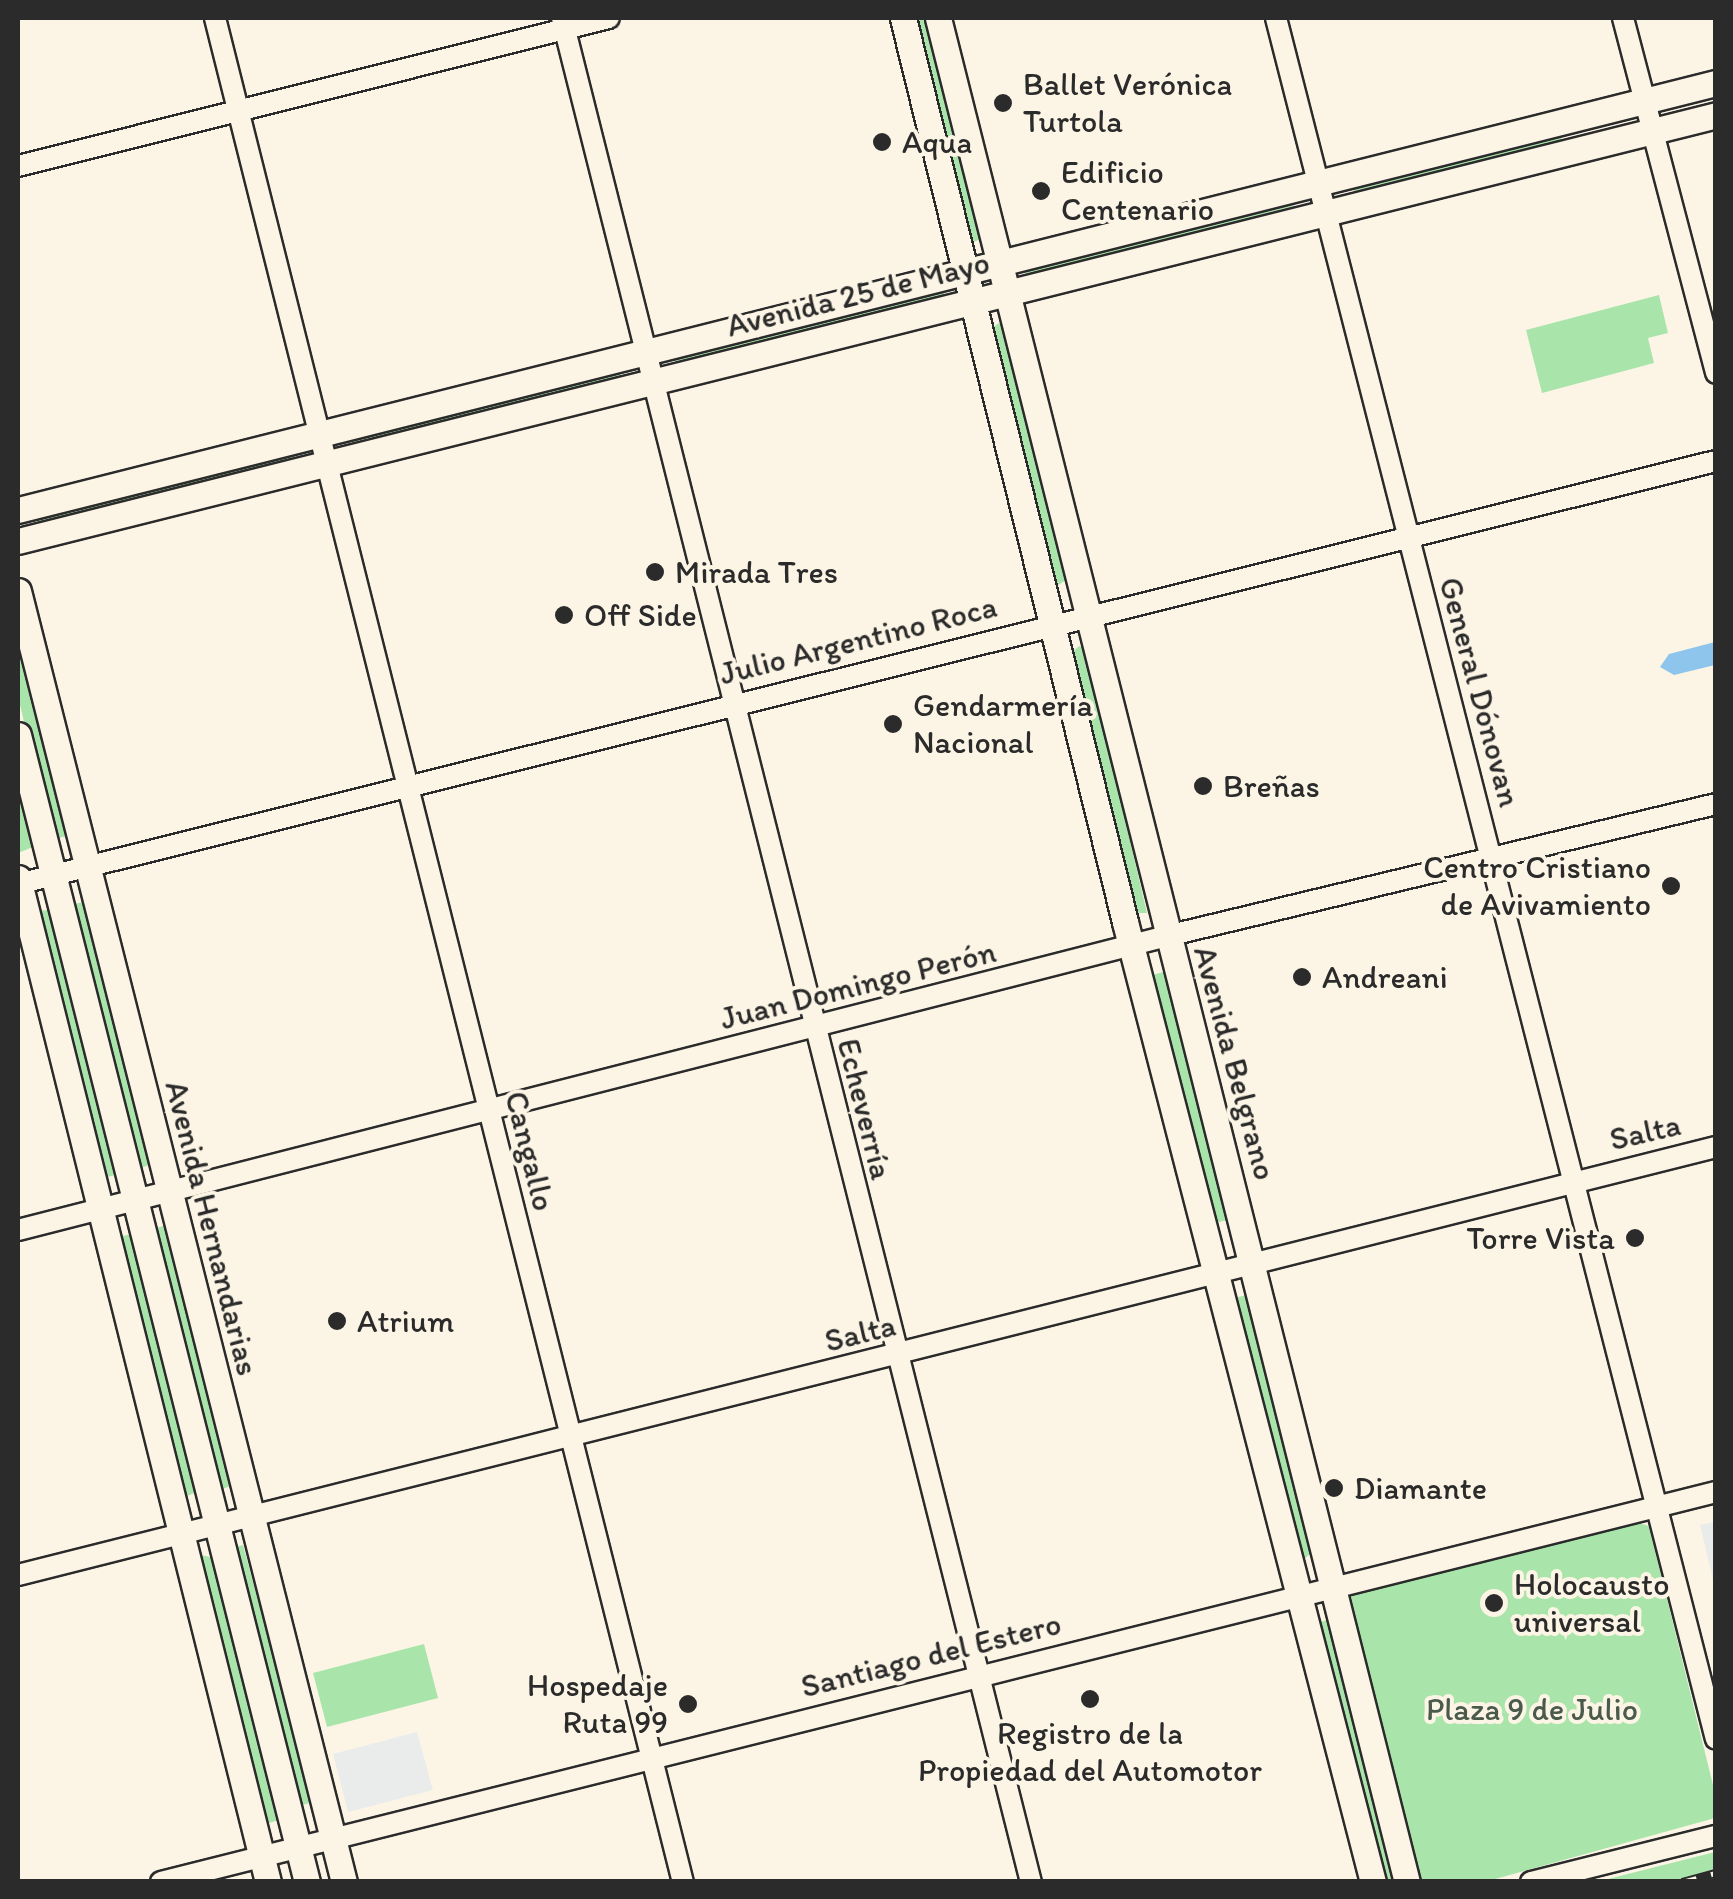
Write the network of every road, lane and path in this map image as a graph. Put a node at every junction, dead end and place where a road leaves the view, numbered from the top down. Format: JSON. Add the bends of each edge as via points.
{"nodes":[{"id":1,"x":215,"y":18,"type":"edge"},
{"id":2,"x":609,"y":18,"type":"edge"},
{"id":3,"x":903,"y":18,"type":"edge"},
{"id":4,"x":938,"y":18,"type":"edge"},
{"id":5,"x":1276,"y":18,"type":"edge"},
{"id":6,"x":1623,"y":18,"type":"edge"},
{"id":7,"x":563,"y":23,"type":"edge"},
{"id":8,"x":1716,"y":83,"type":"edge"},
{"id":9,"x":1644,"y":100,"type":"junction"},
{"id":10,"x":240,"y":112,"type":"junction"},
{"id":11,"x":1716,"y":115,"type":"edge"},
{"id":12,"x":1652,"y":130,"type":"junction"},
{"id":13,"x":18,"y":166,"type":"edge"},
{"id":14,"x":1318,"y":184,"type":"junction"},
{"id":15,"x":1326,"y":208,"type":"junction"},
{"id":16,"x":1000,"y":262,"type":"junction"},
{"id":17,"x":963,"y":272,"type":"junction"},
{"id":18,"x":1007,"y":290,"type":"junction"},
{"id":19,"x":972,"y":300,"type":"junction"},
{"id":20,"x":646,"y":351,"type":"junction"},
{"id":21,"x":1716,"y":373,"type":"edge"},
{"id":22,"x":652,"y":380,"type":"junction"},
{"id":23,"x":320,"y":436,"type":"junction"},
{"id":24,"x":1716,"y":461,"type":"edge"},
{"id":25,"x":329,"y":468,"type":"junction"},
{"id":26,"x":18,"y":510,"type":"edge"},
{"id":27,"x":1408,"y":534,"type":"junction"},
{"id":28,"x":18,"y":541,"type":"edge"},
{"id":29,"x":18,"y":591,"type":"edge"},
{"id":30,"x":1093,"y":613,"type":"junction"},
{"id":31,"x":1051,"y":623,"type":"junction"},
{"id":32,"x":733,"y":702,"type":"junction"},
{"id":33,"x":18,"y":735,"type":"edge"},
{"id":34,"x":409,"y":787,"type":"junction"},
{"id":35,"x":1716,"y":804,"type":"edge"},
{"id":36,"x":1493,"y":859,"type":"junction"},
{"id":37,"x":84,"y":866,"type":"junction"},
{"id":38,"x":53,"y":876,"type":"junction"},
{"id":39,"x":18,"y":882,"type":"edge"},
{"id":40,"x":1167,"y":936,"type":"junction"},
{"id":41,"x":1132,"y":946,"type":"junction"},
{"id":42,"x":814,"y":1029,"type":"junction"},
{"id":43,"x":488,"y":1107,"type":"junction"},
{"id":44,"x":1716,"y":1147,"type":"edge"},
{"id":45,"x":1572,"y":1180,"type":"junction"},
{"id":46,"x":170,"y":1192,"type":"junction"},
{"id":47,"x":134,"y":1202,"type":"junction"},
{"id":48,"x":98,"y":1210,"type":"junction"},
{"id":49,"x":18,"y":1230,"type":"edge"},
{"id":50,"x":1254,"y":1258,"type":"junction"},
{"id":51,"x":1213,"y":1269,"type":"junction"},
{"id":52,"x":897,"y":1354,"type":"junction"},
{"id":53,"x":572,"y":1434,"type":"junction"},
{"id":54,"x":1716,"y":1492,"type":"edge"},
{"id":55,"x":1657,"y":1507,"type":"junction"},
{"id":56,"x":251,"y":1516,"type":"junction"},
{"id":57,"x":216,"y":1526,"type":"junction"},
{"id":58,"x":180,"y":1534,"type":"junction"},
{"id":59,"x":18,"y":1575,"type":"edge"},
{"id":60,"x":1331,"y":1586,"type":"junction"},
{"id":61,"x":1296,"y":1596,"type":"junction"},
{"id":62,"x":977,"y":1675,"type":"junction"},
{"id":63,"x":1716,"y":1739,"type":"edge"},
{"id":64,"x":649,"y":1755,"type":"junction"},
{"id":65,"x":1716,"y":1836,"type":"edge"},
{"id":66,"x":334,"y":1841,"type":"junction"},
{"id":67,"x":299,"y":1848,"type":"junction"},
{"id":68,"x":261,"y":1856,"type":"junction"},
{"id":69,"x":161,"y":1882,"type":"edge"},
{"id":70,"x":268,"y":1882,"type":"edge"},
{"id":71,"x":307,"y":1882,"type":"edge"},
{"id":72,"x":344,"y":1882,"type":"edge"},
{"id":73,"x":683,"y":1882,"type":"edge"},
{"id":74,"x":1031,"y":1882,"type":"edge"},
{"id":75,"x":1373,"y":1882,"type":"edge"},
{"id":76,"x":1408,"y":1882,"type":"edge"},
{"id":77,"x":1531,"y":1882,"type":"edge"}],
"edges":[{"from":1,"to":10,"type":"street","name":"Cangallo"},
{"from":2,"to":7,"type":"street"},
{"from":3,"to":17,"type":"main road"},
{"from":4,"to":16,"type":"main road","name":"Avenida Belgrano"},
{"from":5,"to":14,"type":"street","name":"General Dónovan"},
{"from":6,"to":9,"type":"street"},
{"from":7,"to":10,"type":"street"},
{"from":7,"to":20,"type":"street","name":"Echeverría"},
{"from":8,"to":9,"type":"main road","name":"Avenida 25 de Mayo"},
{"from":9,"to":12,"type":"street"},
{"from":9,"to":14,"type":"main road","name":"Avenida 25 de Mayo"},
{"from":10,"to":13,"type":"street"},
{"from":10,"to":23,"type":"street","name":"Cangallo"},
{"from":11,"to":12,"type":"main road","name":"Avenida 25 de Mayo"},
{"from":12,"to":15,"type":"main road","name":"Avenida 25 de Mayo"},
{"from":12,"to":21,"type":"street"},
{"from":14,"to":15,"type":"street","name":"General Dónovan"},
{"from":14,"to":16,"type":"main road","name":"Avenida 25 de Mayo"},
{"from":15,"to":18,"type":"main road","name":"Avenida 25 de Mayo"},
{"from":15,"to":27,"type":"street","name":"General Dónovan"},
{"from":16,"to":17,"type":"main road","name":"Avenida 25 de Mayo"},
{"from":16,"to":18,"type":"main road","name":"Avenida Belgrano"},
{"from":17,"to":19,"type":"main road"},
{"from":17,"to":20,"type":"main road","name":"Avenida 25 de Mayo"},
{"from":18,"to":19,"type":"main road","name":"Avenida 25 de Mayo"},
{"from":18,"to":30,"type":"main road","name":"Avenida Belgrano"},
{"from":19,"to":22,"type":"main road","name":"Avenida 25 de Mayo"},
{"from":19,"to":31,"type":"main road"},
{"from":20,"to":22,"type":"street","name":"Echeverría"},
{"from":20,"to":23,"type":"main road","name":"Avenida 25 de Mayo"},
{"from":22,"to":25,"type":"main road","name":"Avenida 25 de Mayo"},
{"from":22,"to":32,"type":"street","name":"Echeverría"},
{"from":23,"to":25,"type":"street","name":"Cangallo"},
{"from":23,"to":26,"type":"main road","name":"Avenida 25 de Mayo"},
{"from":24,"to":27,"type":"street","name":"Julio Argentino Roca"},
{"from":25,"to":28,"type":"main road","name":"Avenida 25 de Mayo"},
{"from":25,"to":34,"type":"street","name":"Cangallo"},
{"from":27,"to":30,"type":"street","name":"Julio Argentino Roca"},
{"from":27,"to":36,"type":"street","name":"General Dónovan"},
{"from":29,"to":37,"type":"main road","name":"Avenida Hernandarias"},
{"from":30,"to":31,"type":"street","name":"Julio Argentino Roca"},
{"from":30,"to":40,"type":"main road","name":"Avenida Belgrano"},
{"from":31,"to":32,"type":"street","name":"Julio Argentino Roca"},
{"from":31,"to":41,"type":"main road"},
{"from":32,"to":34,"type":"street","name":"Julio Argentino Roca"},
{"from":32,"to":42,"type":"street","name":"Echeverría"},
{"from":33,"to":38,"type":"main road"},
{"from":34,"to":37,"type":"street","name":"Julio Argentino Roca"},
{"from":34,"to":43,"type":"street","name":"Cangallo"},
{"from":35,"to":36,"type":"street","name":"Juan Domingo Perón"},
{"from":36,"to":40,"type":"street","name":"Juan Domingo Perón"},
{"from":36,"to":45,"type":"street","name":"General Dónovan"},
{"from":37,"to":38,"type":"street","name":"Julio Argentino Roca"},
{"from":37,"to":46,"type":"main road","name":"Avenida Hernandarias"},
{"from":38,"to":39,"type":"street","name":"Julio Argentino Roca"},
{"from":38,"to":47,"type":"main road"},
{"from":39,"to":48,"type":"main road"},
{"from":40,"to":41,"type":"street","name":"Juan Domingo Perón"},
{"from":40,"to":50,"type":"main road","name":"Avenida Belgrano"},
{"from":41,"to":42,"type":"street","name":"Juan Domingo Perón"},
{"from":41,"to":51,"type":"main road"},
{"from":42,"to":43,"type":"street","name":"Juan Domingo Perón"},
{"from":42,"to":52,"type":"street","name":"Echeverría"},
{"from":43,"to":46,"type":"street","name":"Juan Domingo Perón"},
{"from":43,"to":53,"type":"street","name":"Cangallo"},
{"from":44,"to":45,"type":"street","name":"Salta"},
{"from":45,"to":50,"type":"street","name":"Salta"},
{"from":45,"to":55,"type":"street","name":"General Dónovan"},
{"from":46,"to":47,"type":"street","name":"Juan Domingo Perón"},
{"from":46,"to":56,"type":"main road","name":"Avenida Hernandarias"},
{"from":47,"to":48,"type":"street","name":"Juan Domingo Perón"},
{"from":47,"to":57,"type":"main road"},
{"from":48,"to":49,"type":"street","name":"Juan Domingo Perón"},
{"from":48,"to":58,"type":"main road"},
{"from":50,"to":51,"type":"street","name":"Salta"},
{"from":50,"to":60,"type":"main road","name":"Avenida Belgrano"},
{"from":51,"to":52,"type":"street","name":"Salta"},
{"from":51,"to":61,"type":"main road"},
{"from":52,"to":53,"type":"street","name":"Salta"},
{"from":52,"to":62,"type":"street","name":"Echeverría"},
{"from":53,"to":56,"type":"street","name":"Salta"},
{"from":53,"to":64,"type":"street","name":"Cangallo"},
{"from":54,"to":55,"type":"street","name":"Santiago del Estero"},
{"from":55,"to":60,"type":"street","name":"Santiago del Estero"},
{"from":55,"to":63,"type":"street","name":"General Dónovan"},
{"from":56,"to":57,"type":"street","name":"Salta"},
{"from":56,"to":66,"type":"main road","name":"Avenida Hernandarias"},
{"from":57,"to":58,"type":"street","name":"Salta"},
{"from":57,"to":67,"type":"main road"},
{"from":58,"to":59,"type":"street","name":"Salta"},
{"from":58,"to":68,"type":"main road"},
{"from":60,"to":61,"type":"street","name":"Santiago del Estero"},
{"from":60,"to":76,"type":"main road","name":"Avenida Belgrano"},
{"from":61,"to":62,"type":"street","name":"Santiago del Estero"},
{"from":61,"to":75,"type":"main road"},
{"from":62,"to":64,"type":"street","name":"Santiago del Estero"},
{"from":62,"to":74,"type":"street","name":"Echeverría"},
{"from":64,"to":66,"type":"street","name":"Santiago del Estero"},
{"from":64,"to":73,"type":"street","name":"Cangallo"},
{"from":65,"to":77,"type":"street"},
{"from":66,"to":67,"type":"street","name":"Santiago del Estero"},
{"from":66,"to":72,"type":"main road","name":"Avenida Hernandarias"},
{"from":67,"to":68,"type":"street","name":"Santiago del Estero"},
{"from":67,"to":71,"type":"main road"},
{"from":68,"to":69,"type":"street","name":"Santiago del Estero"},
{"from":68,"to":70,"type":"main road"}]}
